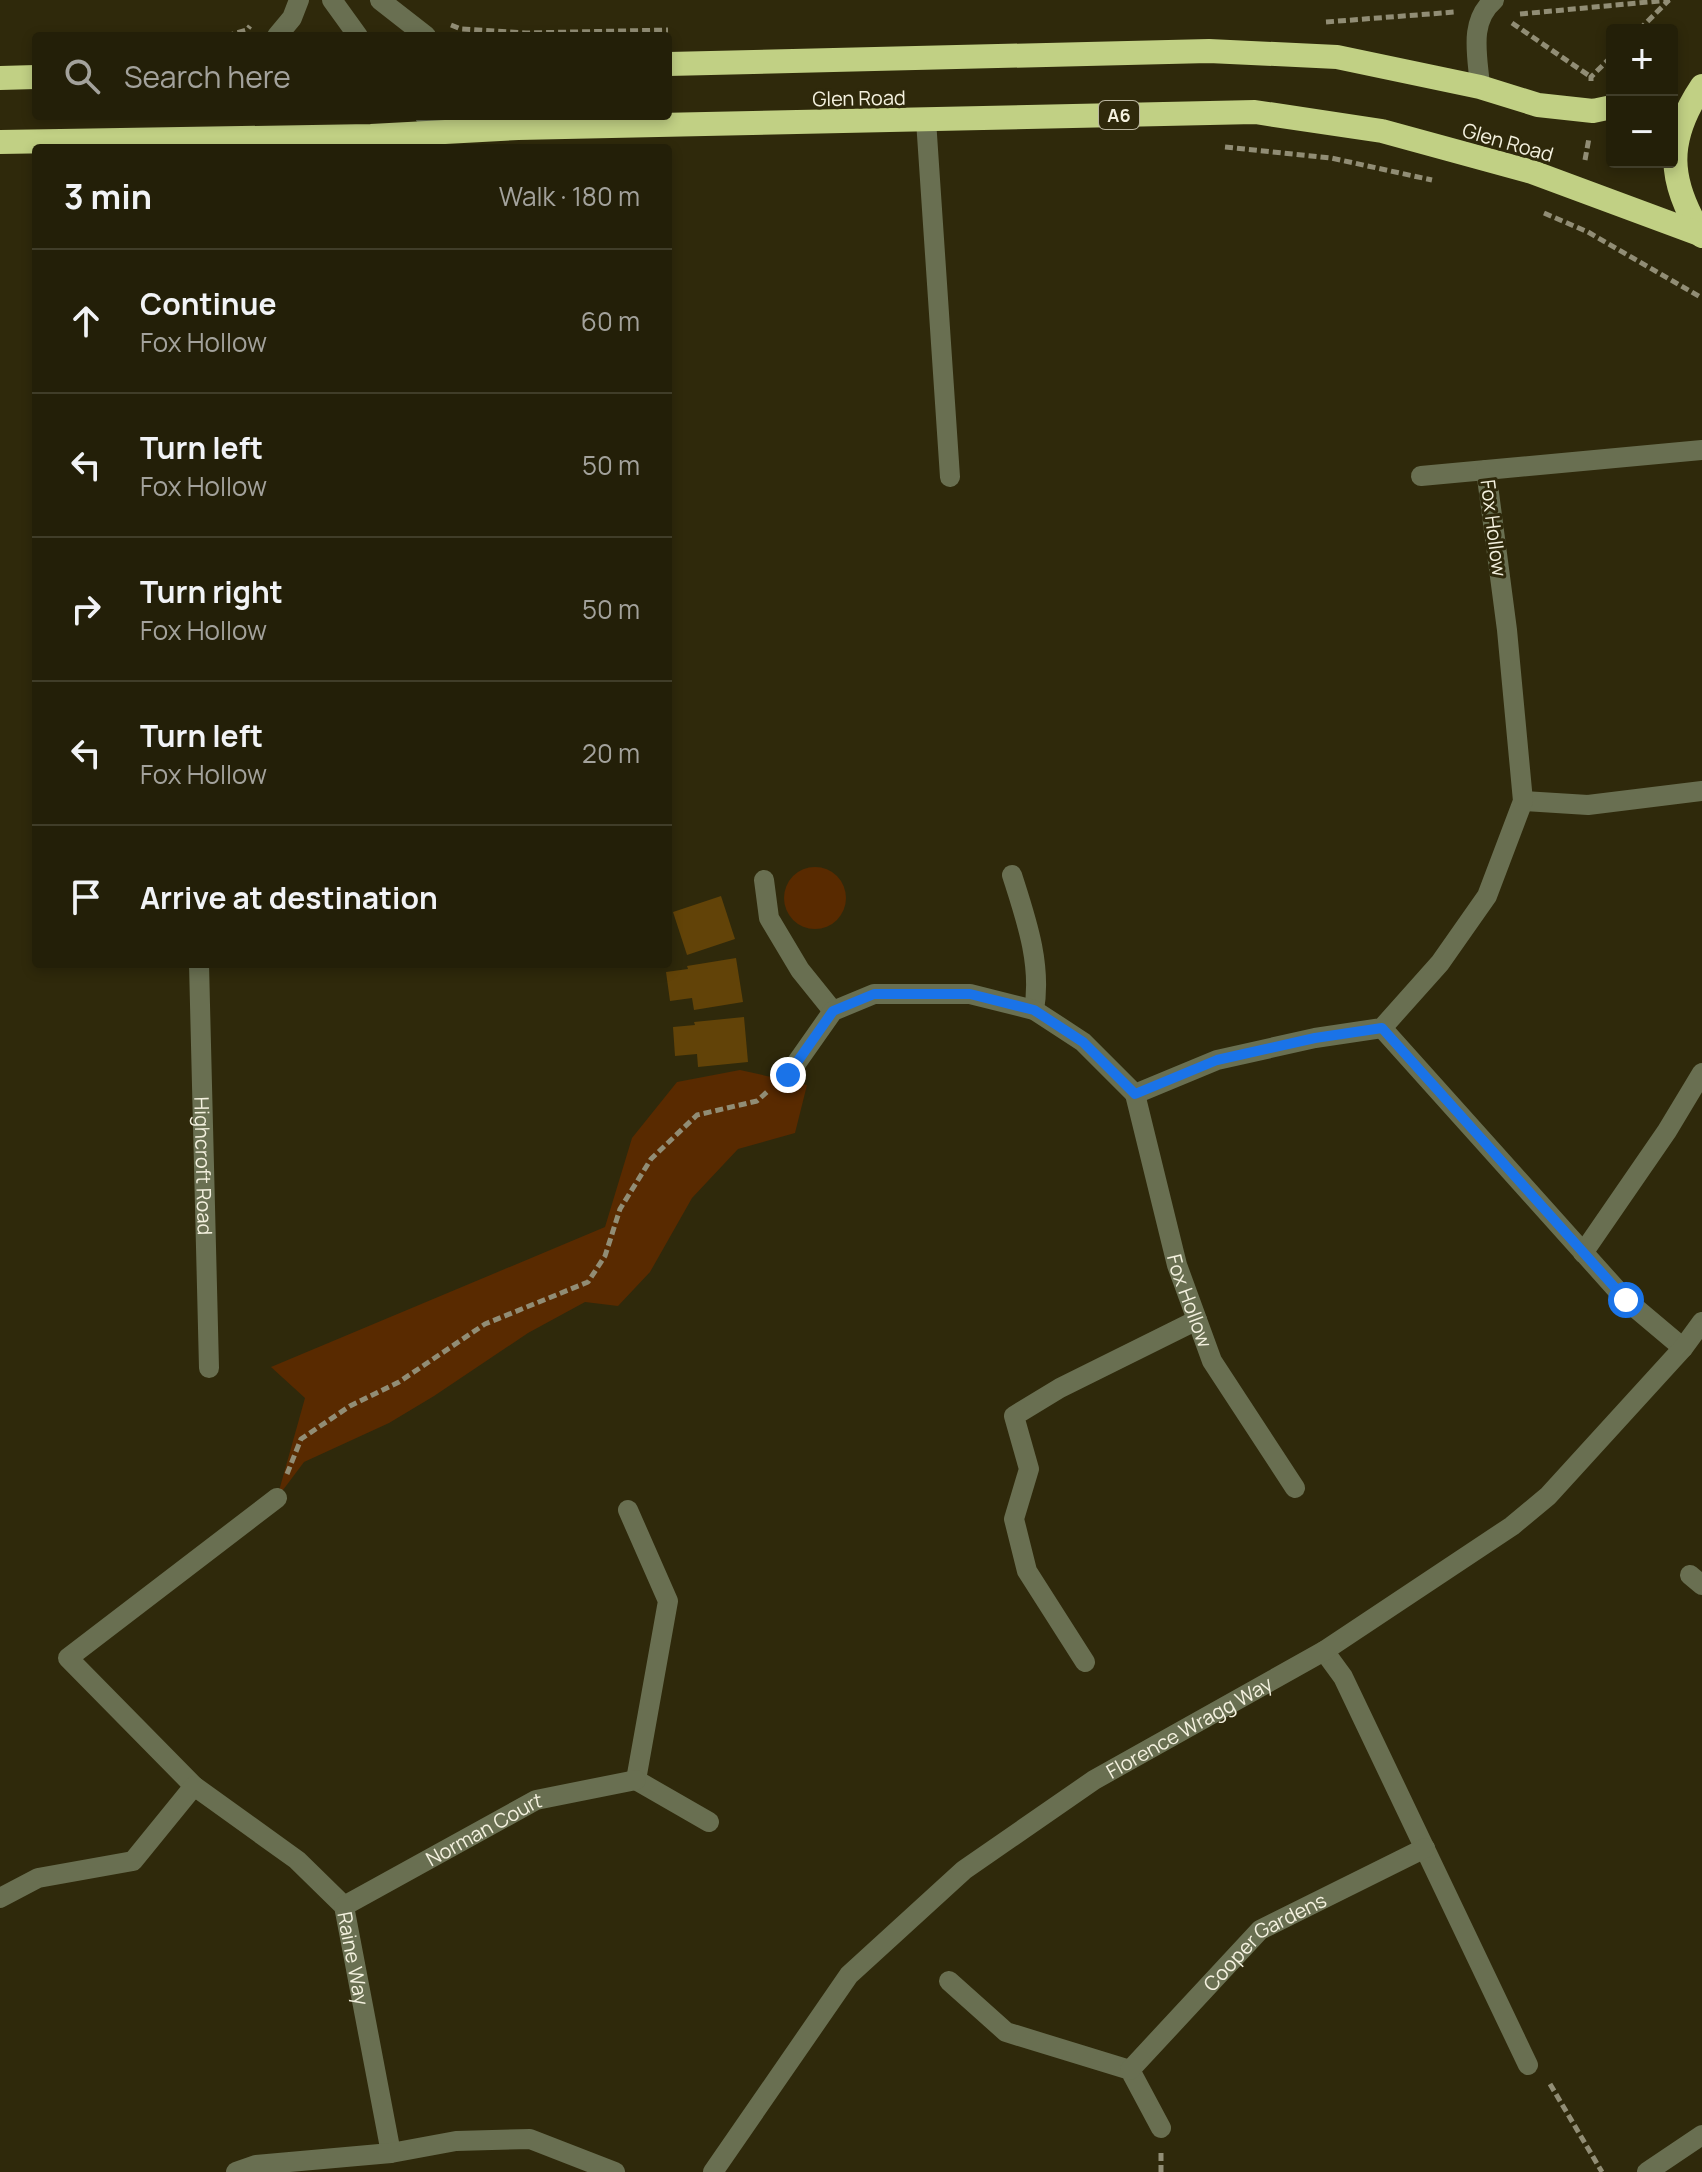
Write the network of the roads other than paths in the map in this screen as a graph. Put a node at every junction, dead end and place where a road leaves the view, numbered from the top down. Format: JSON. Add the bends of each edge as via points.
{"nodes":[{"id":1,"x":299,"y":0,"type":"edge"},
{"id":2,"x":332,"y":0,"type":"edge"},
{"id":3,"x":380,"y":0,"type":"edge"},
{"id":4,"x":1498,"y":8,"type":"edge"},
{"id":5,"x":280,"y":32,"type":"edge"},
{"id":6,"x":355,"y":32,"type":"edge"},
{"id":7,"x":421,"y":32,"type":"edge"},
{"id":8,"x":672,"y":64,"type":"edge"},
{"id":9,"x":32,"y":77,"type":"edge"},
{"id":10,"x":0,"y":78,"type":"edge"},
{"id":11,"x":1480,"y":87,"type":"junction"},
{"id":12,"x":1701,"y":87,"type":"edge"},
{"id":13,"x":1678,"y":92,"type":"edge"},
{"id":14,"x":1606,"y":108,"type":"edge"},
{"id":15,"x":431,"y":120,"type":"edge"},
{"id":16,"x":926,"y":120,"type":"junction"},
{"id":17,"x":446,"y":131,"type":"junction"},
{"id":18,"x":0,"y":142,"type":"edge"},
{"id":19,"x":179,"y":142,"type":"edge"},
{"id":20,"x":1702,"y":236,"type":"edge"},
{"id":21,"x":1702,"y":450,"type":"edge"},
{"id":22,"x":1486,"y":470,"type":"junction"},
{"id":23,"x":1421,"y":476,"type":"dead end"},
{"id":24,"x":950,"y":477,"type":"dead end"},
{"id":25,"x":1702,"y":791,"type":"edge"},
{"id":26,"x":1523,"y":801,"type":"junction"},
{"id":27,"x":1012,"y":875,"type":"dead end"},
{"id":28,"x":764,"y":880,"type":"dead end"},
{"id":29,"x":199,"y":968,"type":"edge"},
{"id":30,"x":1034,"y":1010,"type":"junction"},
{"id":31,"x":833,"y":1011,"type":"junction"},
{"id":32,"x":1382,"y":1028,"type":"junction"},
{"id":33,"x":1702,"y":1073,"type":"edge"},
{"id":34,"x":788,"y":1075,"type":"road end"},
{"id":35,"x":1135,"y":1094,"type":"junction"},
{"id":36,"x":1583,"y":1253,"type":"junction"},
{"id":37,"x":1197,"y":1320,"type":"junction"},
{"id":38,"x":1702,"y":1322,"type":"edge"},
{"id":39,"x":1683,"y":1348,"type":"junction"},
{"id":40,"x":209,"y":1368,"type":"dead end"},
{"id":41,"x":1295,"y":1488,"type":"dead end"},
{"id":42,"x":277,"y":1498,"type":"road end"},
{"id":43,"x":628,"y":1510,"type":"dead end"},
{"id":44,"x":1324,"y":1651,"type":"junction"},
{"id":45,"x":1085,"y":1662,"type":"dead end"},
{"id":46,"x":636,"y":1780,"type":"junction"},
{"id":47,"x":194,"y":1786,"type":"junction"},
{"id":48,"x":709,"y":1822,"type":"dead end"},
{"id":49,"x":1425,"y":1848,"type":"junction"},
{"id":50,"x":0,"y":1898,"type":"edge"},
{"id":51,"x":344,"y":1906,"type":"junction"},
{"id":52,"x":949,"y":1981,"type":"dead end"},
{"id":53,"x":1528,"y":2065,"type":"road end"},
{"id":54,"x":1130,"y":2070,"type":"junction"},
{"id":55,"x":1161,"y":2128,"type":"dead end"},
{"id":56,"x":1702,"y":2135,"type":"edge"},
{"id":57,"x":391,"y":2153,"type":"junction"},
{"id":58,"x":236,"y":2172,"type":"edge"},
{"id":59,"x":615,"y":2172,"type":"edge"},
{"id":60,"x":713,"y":2172,"type":"edge"},
{"id":61,"x":1647,"y":2172,"type":"edge"}],
"edges":[{"from":1,"to":5,"type":"street"},
{"from":2,"to":6,"type":"street"},
{"from":3,"to":7,"type":"street"},
{"from":4,"to":11,"type":"street","via":[[1483,9],[1476,29]]},
{"from":8,"to":11,"type":"highway","name":"Glen Road","via":[[1209,51],[1337,57]]},
{"from":9,"to":10,"type":"highway"},
{"from":11,"to":14,"type":"highway","name":"Glen Road","via":[[1538,105]]},
{"from":12,"to":13,"type":"highway","number":"A6"},
{"from":12,"to":20,"type":"highway","number":"A6","via":[[1681,122],[1674,161],[1681,201]]},
{"from":15,"to":17,"type":"street"},
{"from":16,"to":17,"type":"highway","name":"Glen Road","number":"A6"},
{"from":16,"to":20,"type":"highway","name":"Glen Road","number":"A6","via":[[1269,114],[1382,131],[1532,172]]},
{"from":16,"to":24,"type":"street"},
{"from":17,"to":19,"type":"highway","name":"Glen Road","number":"A6"},
{"from":18,"to":19,"type":"highway","name":"Glen Road","number":"A6"},
{"from":21,"to":22,"type":"street","name":"Fox Hollow"},
{"from":22,"to":23,"type":"street"},
{"from":22,"to":26,"type":"street","name":"Fox Hollow"},
{"from":25,"to":26,"type":"street","via":[[1588,805]]},
{"from":26,"to":32,"type":"street","name":"Fox Hollow","via":[[1487,896],[1440,963]]},
{"from":27,"to":30,"type":"street","via":[[1031,934],[1038,988]]},
{"from":28,"to":31,"type":"street","via":[[769,918]]},
{"from":29,"to":40,"type":"street","name":"Highcroft Road"},
{"from":30,"to":31,"type":"street","via":[[970,994],[874,994]]},
{"from":30,"to":35,"type":"street","via":[[1083,1042]]},
{"from":31,"to":34,"type":"street"},
{"from":32,"to":35,"type":"street","via":[[1217,1060]]},
{"from":32,"to":36,"type":"street"},
{"from":33,"to":36,"type":"street"},
{"from":35,"to":37,"type":"street","name":"Fox Hollow","via":[[1177,1265]]},
{"from":36,"to":39,"type":"street","via":[[1626,1300]]},
{"from":37,"to":41,"type":"street","name":"Fox Hollow","via":[[1212,1361]]},
{"from":37,"to":45,"type":"street","via":[[1014,1416],[1029,1469],[1014,1519],[1027,1571]]},
{"from":38,"to":39,"type":"street","name":"Florence Wragg Way"},
{"from":39,"to":44,"type":"street","name":"Florence Wragg Way","via":[[1548,1496],[1512,1526]]},
{"from":42,"to":47,"type":"street","name":"Raine Way","via":[[68,1658]]},
{"from":43,"to":46,"type":"street","via":[[668,1601]]},
{"from":44,"to":49,"type":"street","via":[[1343,1677]]},
{"from":44,"to":60,"type":"street","name":"Florence Wragg Way","via":[[1094,1780],[964,1870],[849,1975]]},
{"from":46,"to":48,"type":"street"},
{"from":46,"to":51,"type":"street","name":"Norman Court","via":[[536,1800]]},
{"from":47,"to":50,"type":"street","via":[[133,1861],[38,1878]]},
{"from":47,"to":51,"type":"street","name":"Raine Way","via":[[297,1860]]},
{"from":49,"to":53,"type":"street"},
{"from":49,"to":54,"type":"street","name":"Cooper Gardens","via":[[1260,1930]]},
{"from":51,"to":57,"type":"street","name":"Raine Way"},
{"from":52,"to":54,"type":"street","via":[[1006,2032]]},
{"from":54,"to":55,"type":"street"},
{"from":56,"to":61,"type":"street"},
{"from":57,"to":58,"type":"street","via":[[256,2165]]},
{"from":57,"to":59,"type":"street","via":[[456,2141],[530,2139]]}]}
